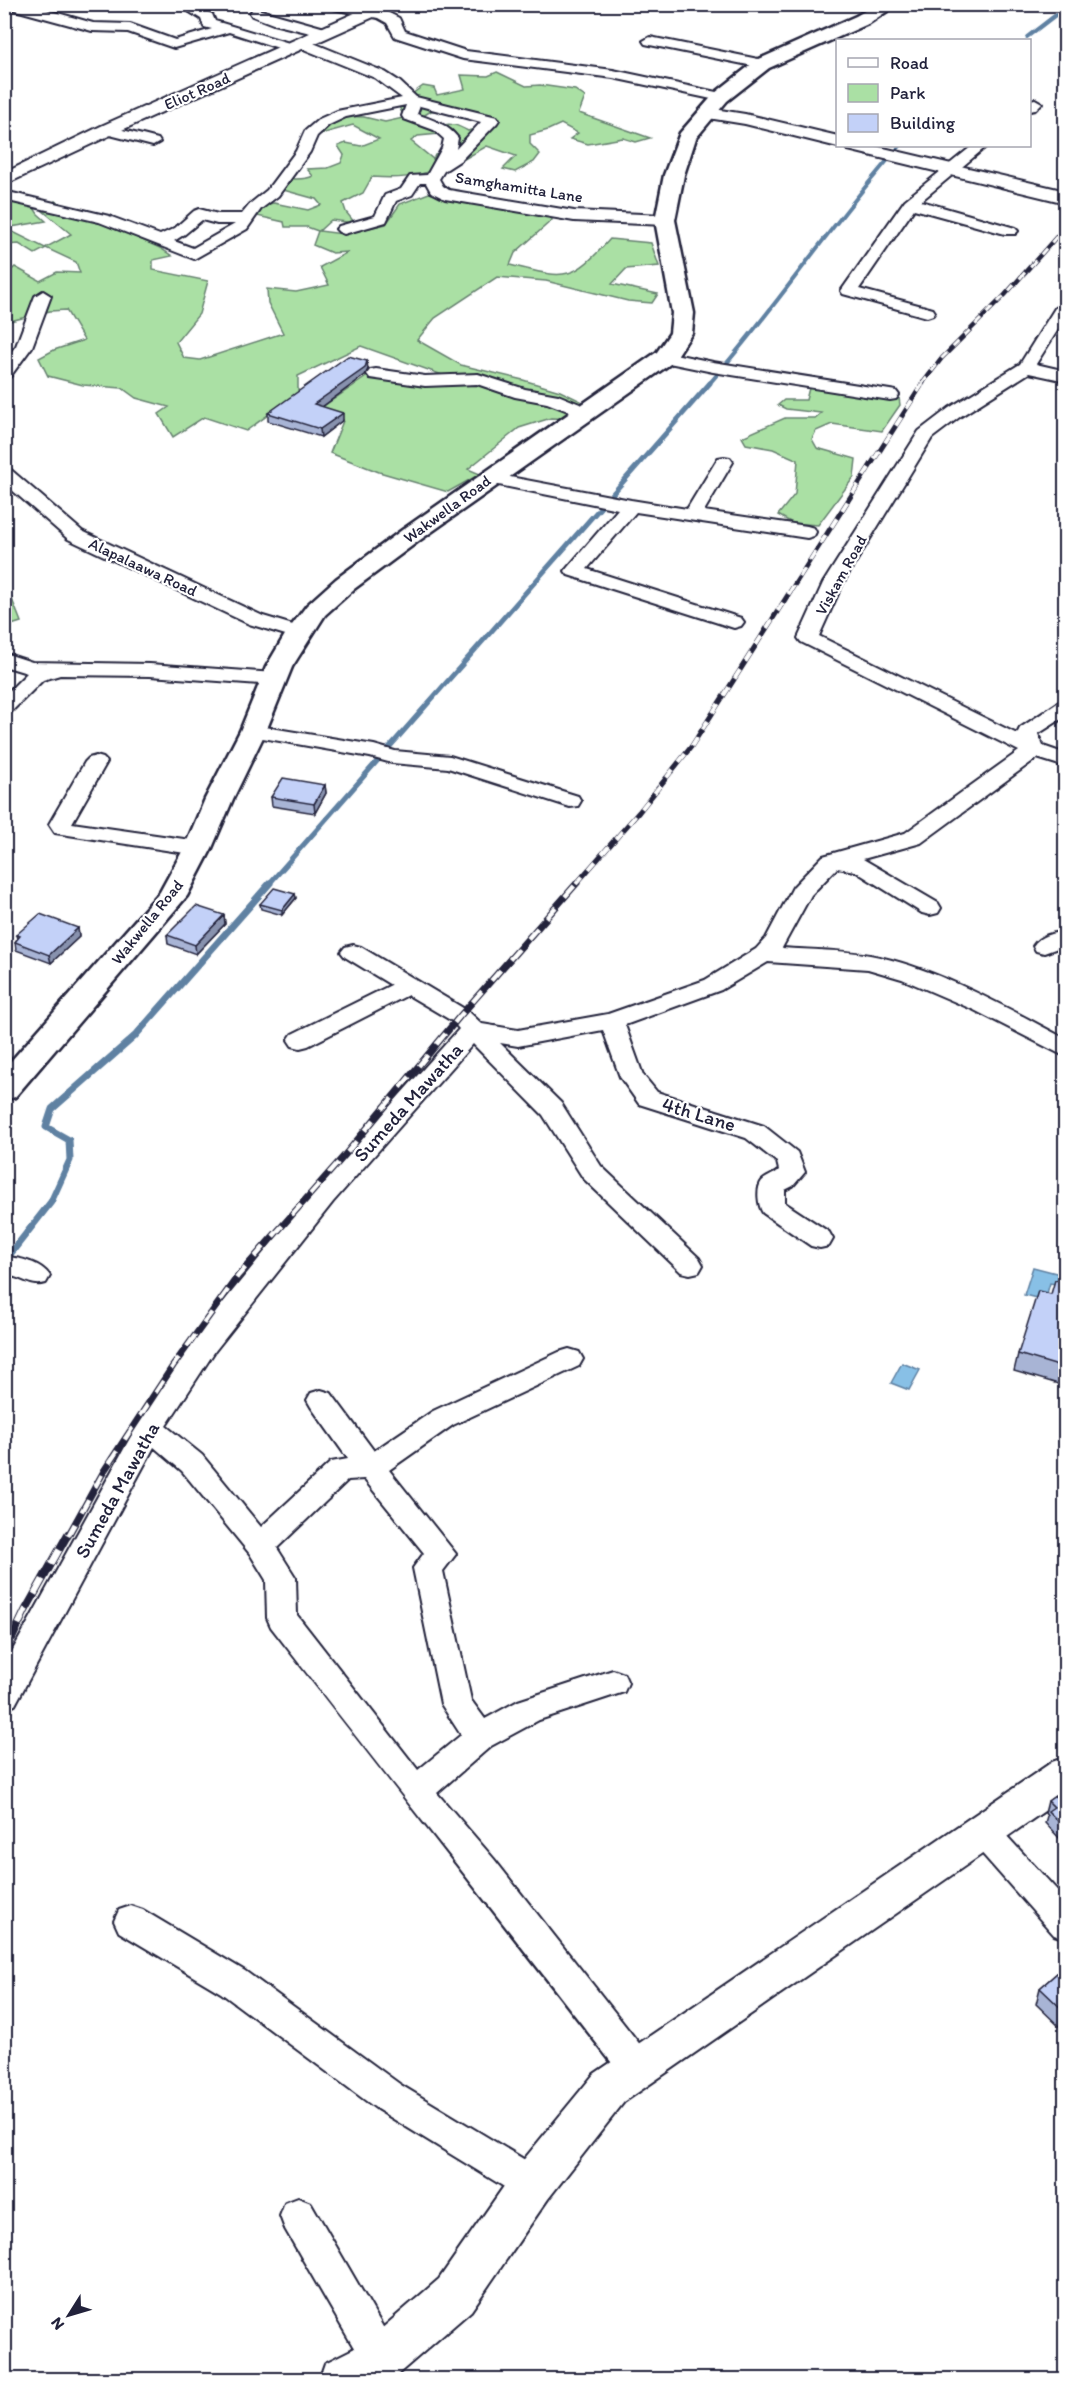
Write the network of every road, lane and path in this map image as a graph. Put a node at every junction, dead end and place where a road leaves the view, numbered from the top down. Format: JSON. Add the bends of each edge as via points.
{"nodes":[{"id":1,"x":9,"y":4,"type":"edge"},
{"id":2,"x":390,"y":4,"type":"edge"},
{"id":3,"x":890,"y":4,"type":"edge"},
{"id":4,"x":333,"y":5,"type":"edge"},
{"id":5,"x":192,"y":9,"type":"dead end"},
{"id":6,"x":257,"y":13,"type":"dead end"},
{"id":7,"x":369,"y":13,"type":"junction"},
{"id":8,"x":229,"y":28,"type":"junction"},
{"id":9,"x":327,"y":33,"type":"junction"},
{"id":10,"x":650,"y":41,"type":"dead end"},
{"id":11,"x":296,"y":46,"type":"junction"},
{"id":12,"x":764,"y":64,"type":"junction"},
{"id":13,"x":412,"y":100,"type":"junction"},
{"id":14,"x":715,"y":105,"type":"junction"},
{"id":15,"x":107,"y":130,"type":"junction"},
{"id":16,"x":153,"y":142,"type":"dead end"},
{"id":17,"x":836,"y":142,"type":"edge"},
{"id":18,"x":858,"y":147,"type":"edge"},
{"id":19,"x":979,"y":147,"type":"edge"},
{"id":20,"x":950,"y":169,"type":"junction"},
{"id":21,"x":436,"y":173,"type":"junction"},
{"id":22,"x":4,"y":180,"type":"edge"},
{"id":23,"x":4,"y":195,"type":"edge"},
{"id":24,"x":1065,"y":197,"type":"edge"},
{"id":25,"x":910,"y":204,"type":"junction"},
{"id":26,"x":246,"y":219,"type":"junction"},
{"id":27,"x":665,"y":220,"type":"junction"},
{"id":28,"x":344,"y":229,"type":"dead end"},
{"id":29,"x":1010,"y":231,"type":"dead end"},
{"id":30,"x":162,"y":241,"type":"junction"},
{"id":31,"x":44,"y":296,"type":"dead end"},
{"id":32,"x":1065,"y":309,"type":"edge"},
{"id":33,"x":927,"y":312,"type":"dead end"},
{"id":34,"x":665,"y":357,"type":"junction"},
{"id":35,"x":1026,"y":368,"type":"junction"},
{"id":36,"x":4,"y":373,"type":"edge"},
{"id":37,"x":376,"y":374,"type":"dead end"},
{"id":38,"x":1065,"y":376,"type":"edge"},
{"id":39,"x":890,"y":395,"type":"dead end"},
{"id":40,"x":586,"y":413,"type":"junction"},
{"id":41,"x":724,"y":462,"type":"dead end"},
{"id":42,"x":4,"y":473,"type":"edge"},
{"id":43,"x":489,"y":478,"type":"junction"},
{"id":44,"x":631,"y":506,"type":"junction"},
{"id":45,"x":692,"y":515,"type":"junction"},
{"id":46,"x":807,"y":532,"type":"dead end"},
{"id":47,"x":734,"y":622,"type":"dead end"},
{"id":48,"x":299,"y":633,"type":"junction"},
{"id":49,"x":4,"y":659,"type":"edge"},
{"id":50,"x":56,"y":669,"type":"junction"},
{"id":51,"x":274,"y":679,"type":"junction"},
{"id":52,"x":1065,"y":706,"type":"edge"},
{"id":53,"x":4,"y":708,"type":"edge"},
{"id":54,"x":253,"y":731,"type":"junction"},
{"id":55,"x":1034,"y":750,"type":"junction"},
{"id":56,"x":1065,"y":761,"type":"edge"},
{"id":57,"x":96,"y":762,"type":"dead end"},
{"id":58,"x":570,"y":801,"type":"dead end"},
{"id":59,"x":198,"y":848,"type":"junction"},
{"id":60,"x":831,"y":861,"type":"junction"},
{"id":61,"x":930,"y":908,"type":"dead end"},
{"id":62,"x":1065,"y":938,"type":"edge"},
{"id":63,"x":1044,"y":946,"type":"dead end"},
{"id":64,"x":352,"y":952,"type":"dead end"},
{"id":65,"x":764,"y":954,"type":"junction"},
{"id":66,"x":410,"y":985,"type":"junction"},
{"id":67,"x":612,"y":1021,"type":"junction"},
{"id":68,"x":472,"y":1030,"type":"junction"},
{"id":69,"x":300,"y":1041,"type":"dead end"},
{"id":70,"x":1065,"y":1049,"type":"edge"},
{"id":71,"x":4,"y":1089,"type":"edge"},
{"id":72,"x":820,"y":1239,"type":"dead end"},
{"id":73,"x":690,"y":1265,"type":"dead end"},
{"id":74,"x":569,"y":1359,"type":"dead end"},
{"id":75,"x":321,"y":1400,"type":"dead end"},
{"id":76,"x":150,"y":1428,"type":"junction"},
{"id":77,"x":371,"y":1468,"type":"junction"},
{"id":78,"x":260,"y":1546,"type":"junction"},
{"id":79,"x":613,"y":1683,"type":"dead end"},
{"id":80,"x":4,"y":1696,"type":"edge"},
{"id":81,"x":480,"y":1737,"type":"junction"},
{"id":82,"x":1065,"y":1774,"type":"edge"},
{"id":83,"x":416,"y":1791,"type":"junction"},
{"id":84,"x":982,"y":1831,"type":"junction"},
{"id":85,"x":131,"y":1921,"type":"dead end"},
{"id":86,"x":1065,"y":1924,"type":"edge"},
{"id":87,"x":637,"y":2068,"type":"junction"},
{"id":88,"x":532,"y":2184,"type":"junction"},
{"id":89,"x":298,"y":2216,"type":"dead end"},
{"id":90,"x":381,"y":2359,"type":"junction"},
{"id":91,"x":342,"y":2379,"type":"edge"}],
"edges":[{"from":1,"to":8,"type":"street","via":[[92,27],[130,28],[174,44]]},
{"from":2,"to":7,"type":"street","name":"Eliot Road"},
{"from":3,"to":12,"type":"main road","name":"Wakwella Road"},
{"from":4,"to":7,"type":"street"},
{"from":5,"to":8,"type":"street","name":"Samghamitta Lane","via":[[207,17],[209,24]]},
{"from":6,"to":9,"type":"street"},
{"from":7,"to":9,"type":"street","name":"Eliot Road"},
{"from":7,"to":14,"type":"street","via":[[394,21],[400,34],[463,55],[613,74]]},
{"from":8,"to":11,"type":"street","name":"Samghamitta Lane"},
{"from":9,"to":11,"type":"street","name":"Eliot Road"},
{"from":10,"to":12,"type":"street"},
{"from":11,"to":13,"type":"street","name":"Samghamitta Lane","via":[[379,75],[406,90]]},
{"from":11,"to":15,"type":"street","name":"Eliot Road"},
{"from":12,"to":14,"type":"main road","name":"Wakwella Road"},
{"from":13,"to":21,"type":"street","name":"Samghamitta Lane","via":[[410,116],[439,128],[451,138]]},
{"from":13,"to":21,"type":"street","via":[[492,120],[479,129],[467,149]]},
{"from":13,"to":26,"type":"street","via":[[342,114],[324,122],[310,134],[303,152],[273,193]]},
{"from":14,"to":17,"type":"street","via":[[745,119]]},
{"from":14,"to":27,"type":"main road","name":"Wakwella Road","via":[[687,137]]},
{"from":15,"to":16,"type":"street"},
{"from":15,"to":22,"type":"street","name":"Eliot Road"},
{"from":18,"to":20,"type":"street"},
{"from":19,"to":20,"type":"street"},
{"from":20,"to":24,"type":"street"},
{"from":20,"to":25,"type":"street"},
{"from":21,"to":27,"type":"street","name":"Samghamitta Lane","via":[[436,189],[455,196],[574,216]]},
{"from":21,"to":28,"type":"street","via":[[415,179],[407,192],[390,198],[381,219]]},
{"from":23,"to":30,"type":"street","via":[[104,219]]},
{"from":25,"to":29,"type":"street"},
{"from":25,"to":33,"type":"street","via":[[849,291]]},
{"from":26,"to":30,"type":"street","via":[[217,219],[198,214]]},
{"from":26,"to":30,"type":"street","via":[[242,226],[194,254]]},
{"from":27,"to":34,"type":"main road","name":"Wakwella Road","via":[[683,313],[681,333]]},
{"from":31,"to":36,"type":"street","via":[[24,348]]},
{"from":32,"to":35,"type":"street","name":"Viskam Road"},
{"from":34,"to":39,"type":"street"},
{"from":34,"to":40,"type":"main road","name":"Wakwella Road"},
{"from":35,"to":38,"type":"street"},
{"from":35,"to":55,"type":"street","name":"Viskam Road","via":[[925,435],[833,583],[808,638]]},
{"from":37,"to":40,"type":"street","via":[[425,381],[478,379],[552,399]]},
{"from":40,"to":43,"type":"main road","name":"Wakwella Road"},
{"from":41,"to":45,"type":"street"},
{"from":42,"to":48,"type":"street","name":"Alapalaawa Road","via":[[75,535],[256,620]]},
{"from":43,"to":44,"type":"street"},
{"from":43,"to":48,"type":"main road","name":"Wakwella Road","via":[[345,584],[316,610]]},
{"from":44,"to":45,"type":"street"},
{"from":44,"to":47,"type":"street","via":[[575,571]]},
{"from":45,"to":46,"type":"street"},
{"from":48,"to":51,"type":"main road","name":"Wakwella Road"},
{"from":49,"to":50,"type":"street","via":[[30,668]]},
{"from":50,"to":51,"type":"street","via":[[150,670]]},
{"from":50,"to":53,"type":"street","via":[[36,676]]},
{"from":51,"to":54,"type":"main road","name":"Wakwella Road"},
{"from":52,"to":55,"type":"street","via":[[1027,732]]},
{"from":54,"to":58,"type":"street","via":[[450,762]]},
{"from":54,"to":59,"type":"main road","name":"Wakwella Road"},
{"from":55,"to":56,"type":"street","name":"Viskam Road"},
{"from":55,"to":60,"type":"street","via":[[913,838]]},
{"from":57,"to":59,"type":"street","via":[[60,824],[63,828]]},
{"from":59,"to":71,"type":"main road","name":"Wakwella Road","via":[[172,896]]},
{"from":60,"to":61,"type":"street","via":[[861,865]]},
{"from":60,"to":65,"type":"street","name":"Sumeda Mawatha","via":[[801,892],[776,941]]},
{"from":62,"to":63,"type":"street"},
{"from":64,"to":66,"type":"street"},
{"from":65,"to":67,"type":"street","name":"Sumeda Mawatha","via":[[713,985]]},
{"from":65,"to":70,"type":"street","via":[[869,962],[910,974],[982,1005]]},
{"from":66,"to":68,"type":"street","via":[[460,1016]]},
{"from":66,"to":69,"type":"street"},
{"from":67,"to":68,"type":"street","name":"Sumeda Mawatha","via":[[518,1038]]},
{"from":67,"to":72,"type":"street","name":"4th Lane","via":[[632,1077],[648,1098],[755,1132],[788,1158],[792,1172],[772,1186],[772,1207]]},
{"from":68,"to":73,"type":"street","via":[[552,1109],[592,1172]]},
{"from":68,"to":76,"type":"street","name":"Sumeda Mawatha","via":[[316,1206],[205,1344]]},
{"from":74,"to":77,"type":"street","via":[[443,1418]]},
{"from":75,"to":77,"type":"street"},
{"from":76,"to":78,"type":"street","via":[[192,1463]]},
{"from":76,"to":80,"type":"street","name":"Sumeda Mawatha"},
{"from":77,"to":78,"type":"street","via":[[341,1470]]},
{"from":77,"to":81,"type":"street","via":[[441,1554],[428,1568],[456,1704]]},
{"from":78,"to":83,"type":"street","via":[[282,1578],[282,1618]]},
{"from":79,"to":81,"type":"street","via":[[530,1710]]},
{"from":81,"to":83,"type":"street"},
{"from":82,"to":84,"type":"street"},
{"from":83,"to":87,"type":"street"},
{"from":84,"to":86,"type":"street"},
{"from":84,"to":87,"type":"street"},
{"from":85,"to":88,"type":"street","via":[[233,1982],[388,2097]]},
{"from":87,"to":88,"type":"street","via":[[609,2088]]},
{"from":88,"to":90,"type":"street","via":[[455,2295]]},
{"from":89,"to":90,"type":"street"},
{"from":90,"to":91,"type":"street"}]}
